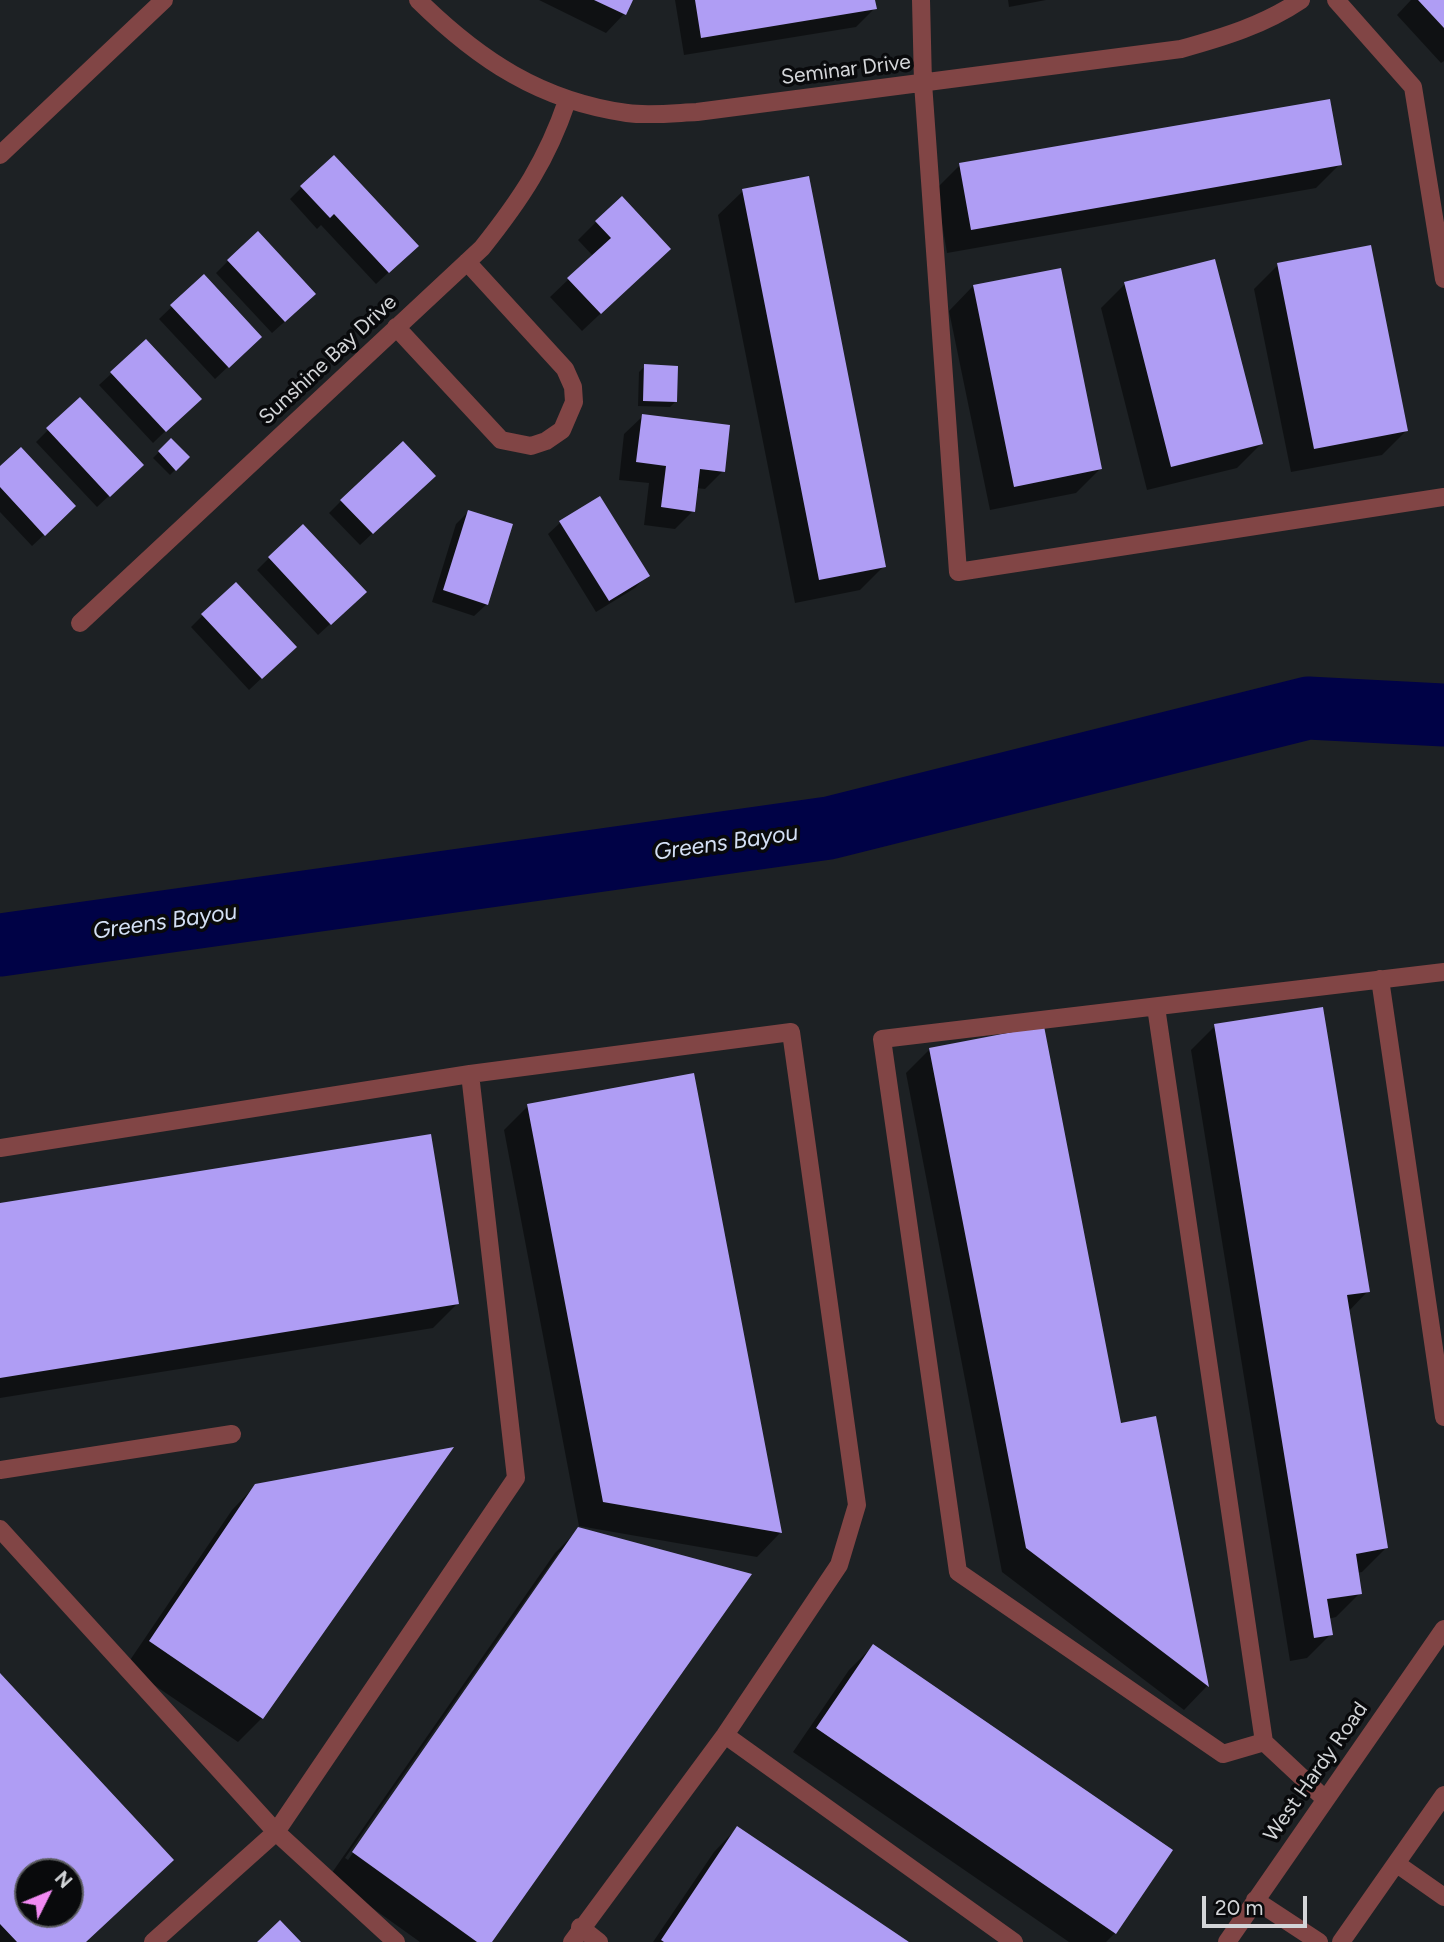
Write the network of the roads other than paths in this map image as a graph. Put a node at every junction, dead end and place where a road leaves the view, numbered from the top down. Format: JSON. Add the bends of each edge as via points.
{"nodes":[{"id":1,"x":164,"y":0,"type":"edge"},
{"id":2,"x":418,"y":0,"type":"edge"},
{"id":3,"x":921,"y":0,"type":"edge"},
{"id":4,"x":1301,"y":0,"type":"edge"},
{"id":5,"x":1336,"y":0,"type":"edge"},
{"id":6,"x":923,"y":83,"type":"junction"},
{"id":7,"x":567,"y":100,"type":"junction"},
{"id":8,"x":0,"y":155,"type":"edge"},
{"id":9,"x":467,"y":262,"type":"junction"},
{"id":10,"x":1444,"y":279,"type":"edge"},
{"id":11,"x":396,"y":327,"type":"junction"},
{"id":12,"x":1444,"y":497,"type":"edge"},
{"id":13,"x":80,"y":623,"type":"dead end"},
{"id":14,"x":1444,"y":972,"type":"edge"},
{"id":15,"x":1380,"y":979,"type":"junction"},
{"id":16,"x":1156,"y":1007,"type":"junction"},
{"id":17,"x":470,"y":1074,"type":"junction"},
{"id":18,"x":0,"y":1148,"type":"edge"},
{"id":19,"x":1444,"y":1418,"type":"edge"},
{"id":20,"x":232,"y":1434,"type":"dead end"},
{"id":21,"x":0,"y":1470,"type":"edge"},
{"id":22,"x":0,"y":1529,"type":"edge"},
{"id":23,"x":1444,"y":1629,"type":"edge"},
{"id":24,"x":725,"y":1735,"type":"junction"},
{"id":25,"x":1264,"y":1742,"type":"junction"},
{"id":26,"x":1444,"y":1795,"type":"edge"},
{"id":27,"x":1325,"y":1799,"type":"junction"},
{"id":28,"x":276,"y":1832,"type":"junction"},
{"id":29,"x":1397,"y":1864,"type":"junction"},
{"id":30,"x":1444,"y":1897,"type":"edge"},
{"id":31,"x":1255,"y":1900,"type":"junction"},
{"id":32,"x":576,"y":1935,"type":"edge"},
{"id":33,"x":153,"y":1942,"type":"edge"},
{"id":34,"x":396,"y":1942,"type":"edge"},
{"id":35,"x":599,"y":1942,"type":"edge"},
{"id":36,"x":1014,"y":1942,"type":"edge"},
{"id":37,"x":1227,"y":1942,"type":"edge"},
{"id":38,"x":1319,"y":1942,"type":"edge"},
{"id":39,"x":1342,"y":1942,"type":"edge"}],
"edges":[{"from":1,"to":8,"type":"street"},
{"from":2,"to":7,"type":"street","name":"Seminar Drive","via":[[480,54],[522,82]]},
{"from":3,"to":6,"type":"street"},
{"from":4,"to":6,"type":"street","name":"Seminar Drive","via":[[1235,34],[1181,49]]},
{"from":5,"to":10,"type":"street","via":[[1413,87]]},
{"from":6,"to":7,"type":"street","name":"Seminar Drive","via":[[697,112],[629,114]]},
{"from":6,"to":12,"type":"street","via":[[958,572]]},
{"from":7,"to":9,"type":"street","name":"Sunshine Bay Drive","via":[[535,176]]},
{"from":9,"to":11,"type":"street","name":"Sunshine Bay Drive"},
{"from":9,"to":11,"type":"street","via":[[565,369],[575,402],[562,430],[531,446],[502,440]]},
{"from":11,"to":13,"type":"street","name":"Sunshine Bay Drive"},
{"from":14,"to":15,"type":"street"},
{"from":15,"to":16,"type":"street"},
{"from":15,"to":19,"type":"street"},
{"from":16,"to":25,"type":"street"},
{"from":16,"to":25,"type":"street","via":[[882,1039],[958,1572],[1223,1754]]},
{"from":17,"to":18,"type":"street"},
{"from":17,"to":24,"type":"street","via":[[791,1032],[858,1505],[839,1565]]},
{"from":17,"to":28,"type":"street","via":[[516,1478]]},
{"from":20,"to":21,"type":"street"},
{"from":22,"to":28,"type":"street"},
{"from":23,"to":27,"type":"street","name":"West Hardy Road"},
{"from":24,"to":32,"type":"street"},
{"from":24,"to":36,"type":"street"},
{"from":25,"to":27,"type":"street"},
{"from":26,"to":29,"type":"street"},
{"from":27,"to":31,"type":"street","name":"West Hardy Road"},
{"from":28,"to":33,"type":"street"},
{"from":28,"to":34,"type":"street"},
{"from":29,"to":30,"type":"street"},
{"from":29,"to":39,"type":"street"},
{"from":31,"to":37,"type":"street","name":"West Hardy Road"},
{"from":31,"to":38,"type":"street"},
{"from":32,"to":35,"type":"street"}]}
